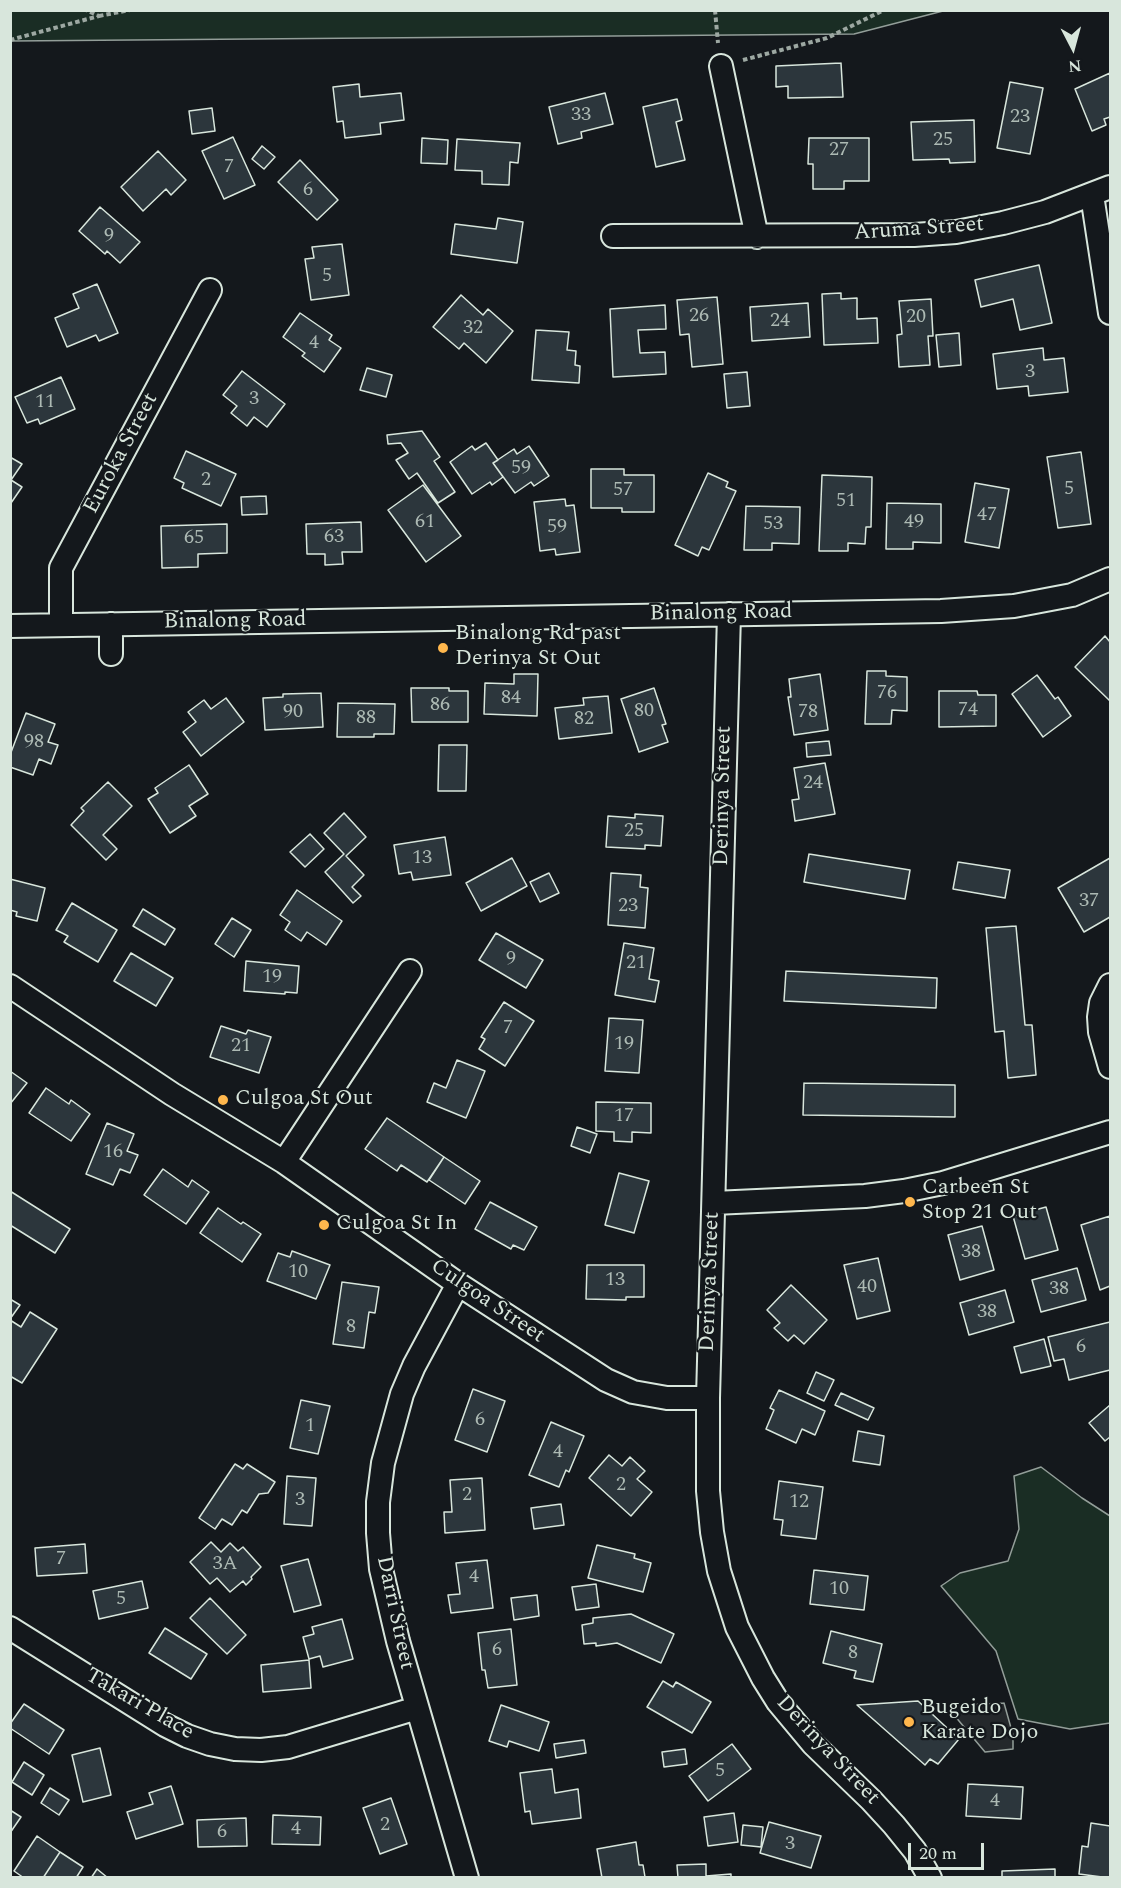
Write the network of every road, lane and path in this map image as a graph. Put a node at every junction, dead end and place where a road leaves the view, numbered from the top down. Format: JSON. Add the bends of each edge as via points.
{"nodes":[{"id":1,"x":86,"y":10,"type":"edge"},
{"id":2,"x":130,"y":10,"type":"edge"},
{"id":3,"x":715,"y":10,"type":"edge"},
{"id":4,"x":884,"y":10,"type":"edge"},
{"id":5,"x":99,"y":16,"type":"junction"},
{"id":6,"x":10,"y":40,"type":"edge"},
{"id":7,"x":721,"y":66,"type":"junction"},
{"id":8,"x":1101,"y":191,"type":"edge"},
{"id":9,"x":613,"y":236,"type":"dead end"},
{"id":10,"x":757,"y":237,"type":"junction"},
{"id":11,"x":210,"y":290,"type":"dead end"},
{"id":12,"x":1110,"y":314,"type":"edge"},
{"id":13,"x":1110,"y":579,"type":"edge"},
{"id":14,"x":729,"y":614,"type":"junction"},
{"id":15,"x":111,"y":624,"type":"junction"},
{"id":16,"x":61,"y":625,"type":"junction"},
{"id":17,"x":10,"y":626,"type":"edge"},
{"id":18,"x":111,"y":654,"type":"dead end"},
{"id":19,"x":410,"y":971,"type":"dead end"},
{"id":20,"x":1110,"y":985,"type":"edge"},
{"id":21,"x":10,"y":986,"type":"edge"},
{"id":22,"x":1110,"y":1067,"type":"edge"},
{"id":23,"x":1110,"y":1132,"type":"edge"},
{"id":24,"x":284,"y":1162,"type":"junction"},
{"id":25,"x":714,"y":1203,"type":"junction"},
{"id":26,"x":458,"y":1284,"type":"junction"},
{"id":27,"x":708,"y":1398,"type":"junction"},
{"id":28,"x":10,"y":1628,"type":"edge"},
{"id":29,"x":417,"y":1708,"type":"junction"},
{"id":30,"x":467,"y":1878,"type":"edge"},
{"id":31,"x":930,"y":1878,"type":"edge"}],
"edges":[{"from":1,"to":5,"type":"path"},
{"from":2,"to":5,"type":"path"},
{"from":3,"to":7,"type":"path"},
{"from":4,"to":7,"type":"path","via":[[827,38]]},
{"from":5,"to":6,"type":"path"},
{"from":7,"to":10,"type":"street"},
{"from":8,"to":10,"type":"street","name":"Aruma Street","via":[[1045,212],[956,232]]},
{"from":8,"to":12,"type":"street"},
{"from":9,"to":10,"type":"street","name":"Aruma Street"},
{"from":11,"to":16,"type":"street","name":"Euroka Street","via":[[61,568]]},
{"from":13,"to":14,"type":"street","name":"Binalong Road","via":[[1072,595],[1014,606]]},
{"from":14,"to":15,"type":"street","name":"Binalong Road"},
{"from":14,"to":25,"type":"street","name":"Derinya Street"},
{"from":15,"to":16,"type":"street","name":"Binalong Road"},
{"from":15,"to":18,"type":"street"},
{"from":16,"to":17,"type":"street","name":"Binalong Road"},
{"from":19,"to":24,"type":"street"},
{"from":20,"to":22,"type":"street","via":[[1099,1017]]},
{"from":21,"to":24,"type":"street","name":"Culgoa Street","via":[[172,1094]]},
{"from":23,"to":25,"type":"street","via":[[943,1183],[904,1191]]},
{"from":24,"to":26,"type":"street","name":"Culgoa Street"},
{"from":25,"to":27,"type":"street","name":"Derinya Street"},
{"from":26,"to":27,"type":"street","name":"Culgoa Street","via":[[618,1387],[667,1398]]},
{"from":26,"to":29,"type":"street","name":"Darri Street","via":[[402,1394],[383,1463],[378,1503],[381,1569]]},
{"from":27,"to":31,"type":"street","name":"Derinya Street","via":[[712,1532],[719,1572],[737,1627],[778,1702],[813,1744],[894,1825]]},
{"from":28,"to":29,"type":"street","name":"Takari Place","via":[[165,1725],[218,1746],[261,1750],[288,1747]]},
{"from":29,"to":30,"type":"street","name":"Darri Street"}]}
